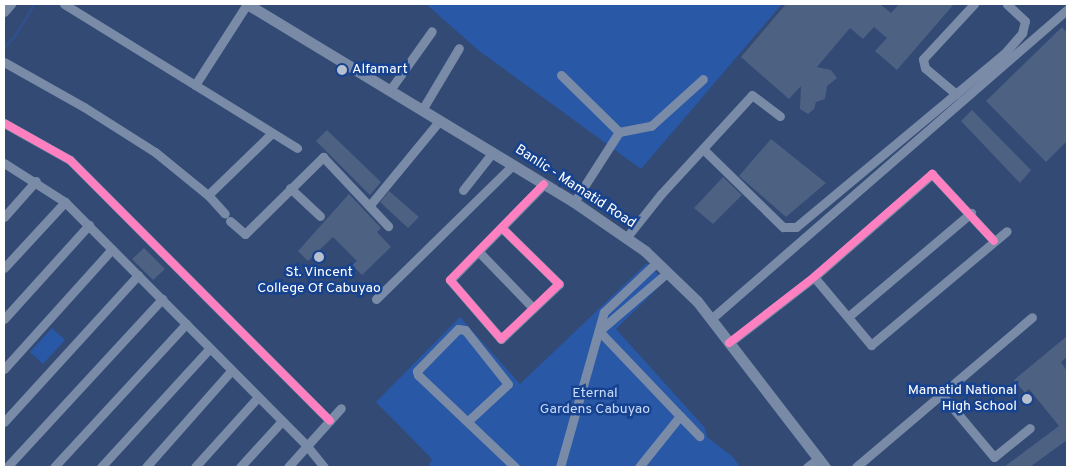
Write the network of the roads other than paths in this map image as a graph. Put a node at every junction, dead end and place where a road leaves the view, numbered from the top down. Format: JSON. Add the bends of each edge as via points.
{"nodes":[{"id":1,"x":11,"y":4,"type":"edge"},
{"id":2,"x":64,"y":4,"type":"edge"},
{"id":3,"x":247,"y":4,"type":"edge"},
{"id":4,"x":974,"y":4,"type":"edge"},
{"id":5,"x":1008,"y":4,"type":"edge"},
{"id":6,"x":1067,"y":9,"type":"edge"},
{"id":7,"x":4,"y":12,"type":"edge"},
{"id":8,"x":432,"y":31,"type":"dead end"},
{"id":9,"x":459,"y":48,"type":"dead end"},
{"id":10,"x":4,"y":62,"type":"edge"},
{"id":11,"x":561,"y":75,"type":"dead end"},
{"id":12,"x":702,"y":79,"type":"dead end"},
{"id":13,"x":195,"y":84,"type":"junction"},
{"id":14,"x":390,"y":90,"type":"junction"},
{"id":15,"x":956,"y":94,"type":"junction"},
{"id":16,"x":422,"y":110,"type":"junction"},
{"id":17,"x":780,"y":116,"type":"dead end"},
{"id":18,"x":440,"y":120,"type":"junction"},
{"id":19,"x":4,"y":124,"type":"edge"},
{"id":20,"x":619,"y":132,"type":"junction"},
{"id":21,"x":271,"y":134,"type":"junction"},
{"id":22,"x":298,"y":148,"type":"dead end"},
{"id":23,"x":703,"y":149,"type":"junction"},
{"id":24,"x":493,"y":152,"type":"junction"},
{"id":25,"x":4,"y":164,"type":"edge"},
{"id":26,"x":513,"y":165,"type":"junction"},
{"id":27,"x":36,"y":181,"type":"junction"},
{"id":28,"x":544,"y":184,"type":"junction"},
{"id":29,"x":290,"y":188,"type":"junction"},
{"id":30,"x":462,"y":190,"type":"dead end"},
{"id":31,"x":208,"y":196,"type":"junction"},
{"id":32,"x":65,"y":202,"type":"junction"},
{"id":33,"x":574,"y":202,"type":"junction"},
{"id":34,"x":370,"y":205,"type":"junction"},
{"id":35,"x":971,"y":213,"type":"junction"},
{"id":36,"x":4,"y":216,"type":"edge"},
{"id":37,"x":320,"y":216,"type":"dead end"},
{"id":38,"x":89,"y":225,"type":"junction"},
{"id":39,"x":388,"y":226,"type":"dead end"},
{"id":40,"x":502,"y":228,"type":"junction"},
{"id":41,"x":1007,"y":231,"type":"dead end"},
{"id":42,"x":626,"y":238,"type":"junction"},
{"id":43,"x":994,"y":241,"type":"junction"},
{"id":44,"x":112,"y":249,"type":"junction"},
{"id":45,"x":479,"y":252,"type":"junction"},
{"id":46,"x":656,"y":263,"type":"junction"},
{"id":47,"x":4,"y":268,"type":"edge"},
{"id":48,"x":667,"y":273,"type":"junction"},
{"id":49,"x":138,"y":275,"type":"junction"},
{"id":50,"x":814,"y":276,"type":"junction"},
{"id":51,"x":162,"y":299,"type":"junction"},
{"id":52,"x":376,"y":299,"type":"dead end"},
{"id":53,"x":533,"y":308,"type":"junction"},
{"id":54,"x":849,"y":316,"type":"junction"},
{"id":55,"x":1032,"y":317,"type":"dead end"},
{"id":56,"x":711,"y":319,"type":"junction"},
{"id":57,"x":4,"y":320,"type":"edge"},
{"id":58,"x":186,"y":324,"type":"junction"},
{"id":59,"x":599,"y":331,"type":"junction"},
{"id":60,"x":729,"y":343,"type":"junction"},
{"id":61,"x":209,"y":349,"type":"junction"},
{"id":62,"x":4,"y":369,"type":"edge"},
{"id":63,"x":231,"y":371,"type":"junction"},
{"id":64,"x":942,"y":394,"type":"junction"},
{"id":65,"x":258,"y":397,"type":"junction"},
{"id":66,"x":341,"y":408,"type":"dead end"},
{"id":67,"x":680,"y":416,"type":"junction"},
{"id":68,"x":282,"y":421,"type":"junction"},
{"id":69,"x":330,"y":421,"type":"junction"},
{"id":70,"x":468,"y":421,"type":"junction"},
{"id":71,"x":4,"y":422,"type":"edge"},
{"id":72,"x":1030,"y":428,"type":"dead end"},
{"id":73,"x":699,"y":436,"type":"dead end"},
{"id":74,"x":307,"y":446,"type":"junction"},
{"id":75,"x":822,"y":463,"type":"edge"},
{"id":76,"x":7,"y":466,"type":"edge"},
{"id":77,"x":54,"y":467,"type":"edge"},
{"id":78,"x":101,"y":467,"type":"edge"},
{"id":79,"x":146,"y":467,"type":"edge"},
{"id":80,"x":195,"y":467,"type":"edge"},
{"id":81,"x":240,"y":467,"type":"edge"},
{"id":82,"x":288,"y":467,"type":"edge"},
{"id":83,"x":324,"y":467,"type":"edge"},
{"id":84,"x":515,"y":467,"type":"edge"},
{"id":85,"x":560,"y":467,"type":"edge"},
{"id":86,"x":639,"y":467,"type":"edge"},
{"id":87,"x":807,"y":467,"type":"edge"},
{"id":88,"x":856,"y":467,"type":"edge"}],
"edges":[{"from":1,"to":7,"type":"street"},
{"from":2,"to":13,"type":"street"},
{"from":3,"to":13,"type":"street"},
{"from":3,"to":14,"type":"main road","name":"Banlic - Mamatid Road"},
{"from":4,"to":15,"type":"street","via":[[923,59],[925,68]]},
{"from":5,"to":15,"type":"street","via":[[1025,21],[1022,33],[1004,54]]},
{"from":6,"to":56,"type":"street"},
{"from":8,"to":14,"type":"street"},
{"from":9,"to":16,"type":"street"},
{"from":10,"to":31,"type":"street","via":[[155,152]]},
{"from":11,"to":20,"type":"street"},
{"from":12,"to":20,"type":"street","via":[[651,126]]},
{"from":13,"to":21,"type":"street"},
{"from":14,"to":16,"type":"main road","name":"Banlic - Mamatid Road"},
{"from":15,"to":23,"type":"street","via":[[796,227],[783,227]]},
{"from":16,"to":18,"type":"main road","name":"Banlic - Mamatid Road"},
{"from":17,"to":23,"type":"street","via":[[752,95]]},
{"from":18,"to":24,"type":"main road","name":"Banlic - Mamatid Road"},
{"from":18,"to":34,"type":"street"},
{"from":19,"to":69,"type":"street","via":[[70,160]]},
{"from":20,"to":33,"type":"street"},
{"from":21,"to":22,"type":"street"},
{"from":21,"to":31,"type":"street"},
{"from":23,"to":42,"type":"street"},
{"from":24,"to":26,"type":"main road","name":"Banlic - Mamatid Road"},
{"from":24,"to":30,"type":"street"},
{"from":25,"to":27,"type":"street"},
{"from":26,"to":28,"type":"main road","name":"Banlic - Mamatid Road"},
{"from":26,"to":52,"type":"street"},
{"from":27,"to":32,"type":"street"},
{"from":27,"to":36,"type":"street"},
{"from":28,"to":33,"type":"main road","name":"Banlic - Mamatid Road"},
{"from":28,"to":40,"type":"street"},
{"from":29,"to":31,"type":"street","via":[[245,234]]},
{"from":29,"to":34,"type":"street","via":[[323,157]]},
{"from":29,"to":37,"type":"street"},
{"from":32,"to":38,"type":"street"},
{"from":32,"to":47,"type":"street"},
{"from":33,"to":42,"type":"main road","name":"Banlic - Mamatid Road"},
{"from":34,"to":39,"type":"street"},
{"from":35,"to":43,"type":"street"},
{"from":35,"to":50,"type":"street","via":[[932,174]]},
{"from":35,"to":54,"type":"street"},
{"from":38,"to":44,"type":"street"},
{"from":38,"to":57,"type":"street"},
{"from":40,"to":45,"type":"street"},
{"from":40,"to":53,"type":"street","via":[[559,284]]},
{"from":41,"to":43,"type":"street"},
{"from":42,"to":46,"type":"main road","name":"Banlic - Mamatid Road"},
{"from":43,"to":54,"type":"street","via":[[871,346]]},
{"from":44,"to":49,"type":"street"},
{"from":44,"to":62,"type":"street"},
{"from":45,"to":53,"type":"street"},
{"from":45,"to":53,"type":"street","via":[[450,280],[501,339]]},
{"from":46,"to":48,"type":"main road","name":"Banlic - Mamatid Road"},
{"from":46,"to":59,"type":"street","via":[[604,312]]},
{"from":48,"to":56,"type":"main road","name":"Banlic - Mamatid Road"},
{"from":48,"to":59,"type":"street"},
{"from":49,"to":51,"type":"street"},
{"from":49,"to":71,"type":"street"},
{"from":50,"to":54,"type":"street"},
{"from":50,"to":60,"type":"street"},
{"from":51,"to":58,"type":"street"},
{"from":51,"to":76,"type":"street"},
{"from":55,"to":64,"type":"street"},
{"from":56,"to":60,"type":"main road","name":"Banlic - Mamatid Road"},
{"from":58,"to":61,"type":"street"},
{"from":58,"to":77,"type":"street"},
{"from":59,"to":67,"type":"street"},
{"from":59,"to":85,"type":"street"},
{"from":60,"to":75,"type":"main road","name":"Banlic - Mamatid Road"},
{"from":61,"to":63,"type":"street"},
{"from":61,"to":78,"type":"street"},
{"from":63,"to":65,"type":"street"},
{"from":63,"to":79,"type":"street"},
{"from":64,"to":72,"type":"street","via":[[994,457]]},
{"from":64,"to":88,"type":"street"},
{"from":65,"to":68,"type":"street"},
{"from":65,"to":80,"type":"street"},
{"from":66,"to":69,"type":"street"},
{"from":67,"to":73,"type":"street"},
{"from":67,"to":86,"type":"street"},
{"from":68,"to":74,"type":"street"},
{"from":68,"to":81,"type":"street"},
{"from":69,"to":74,"type":"street"},
{"from":70,"to":70,"type":"street","via":[[508,384],[464,330],[458,329],[418,371]]},
{"from":70,"to":84,"type":"street"},
{"from":74,"to":82,"type":"street"},
{"from":74,"to":83,"type":"street"},
{"from":75,"to":87,"type":"street"}]}
